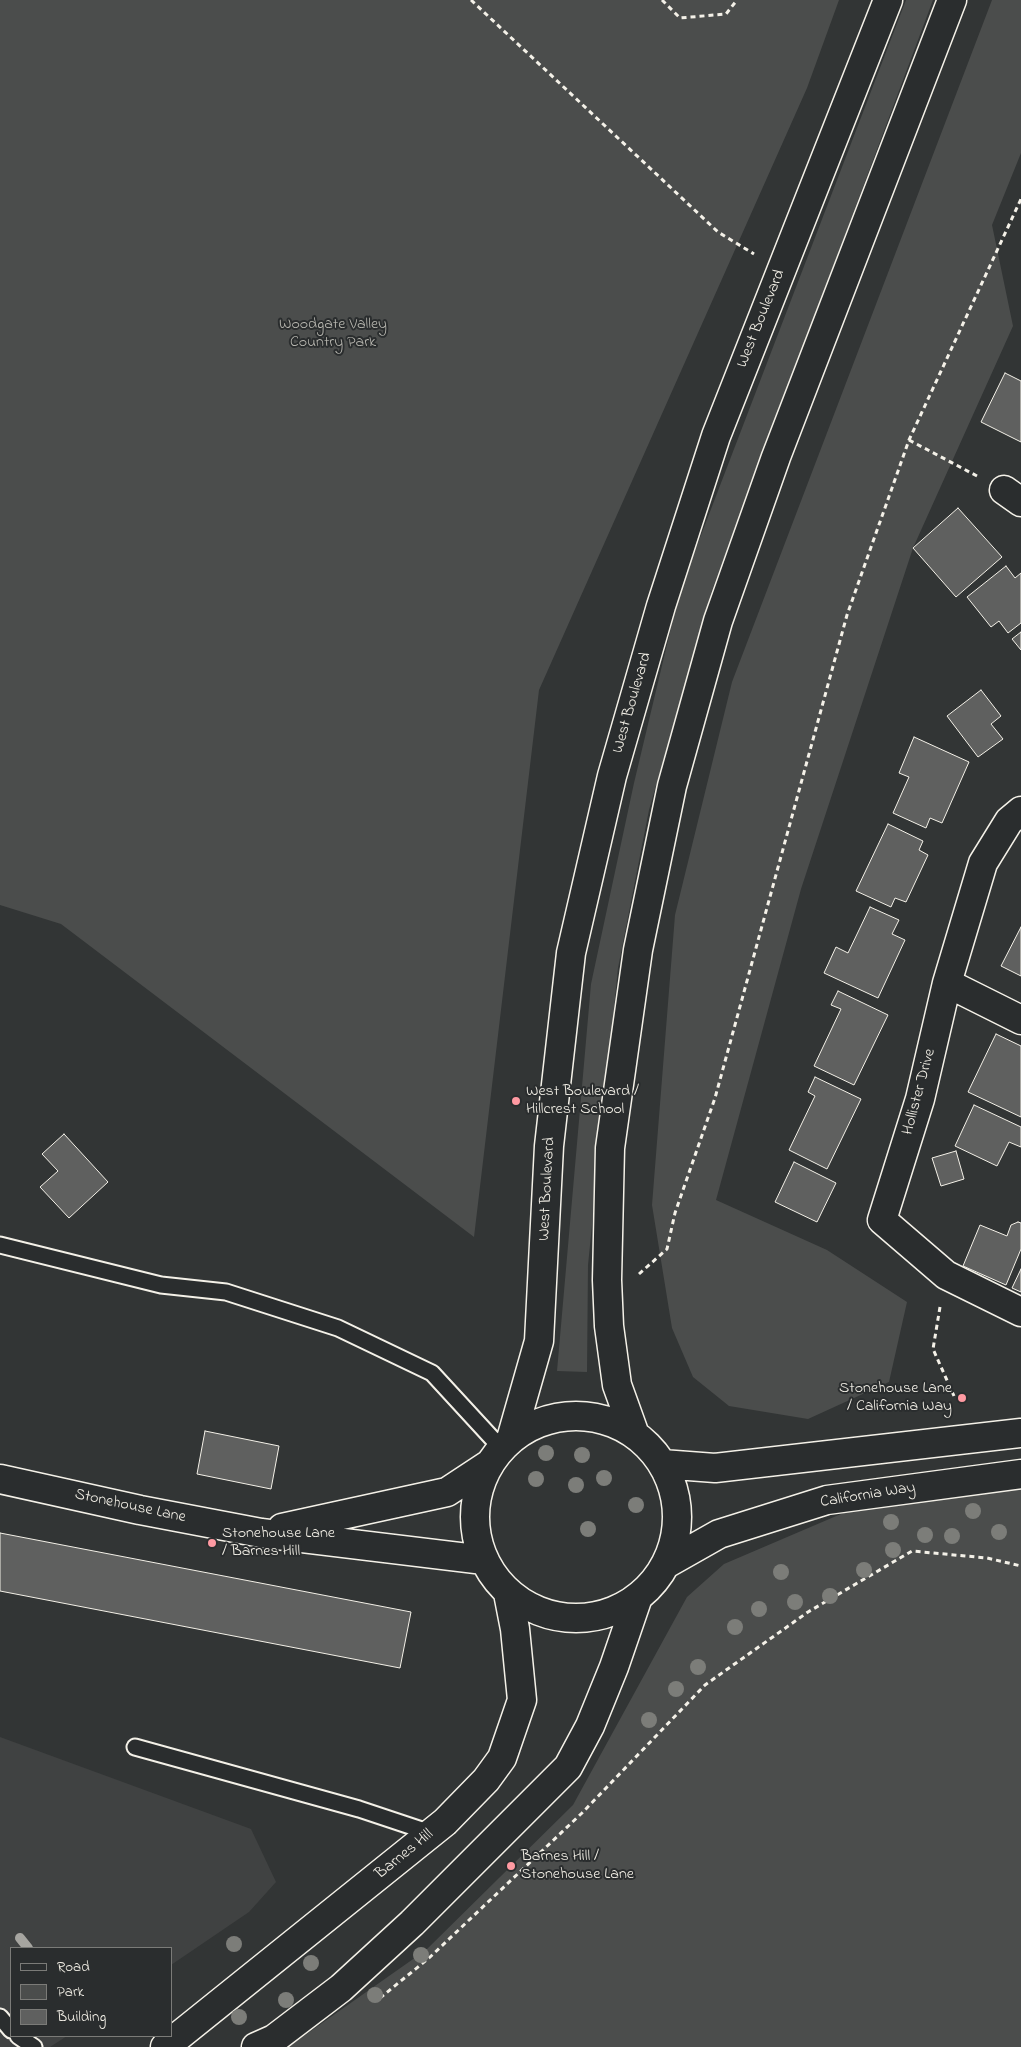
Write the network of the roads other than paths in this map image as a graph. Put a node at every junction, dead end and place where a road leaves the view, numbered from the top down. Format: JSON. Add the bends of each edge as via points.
{"nodes":[{"id":1,"x":888,"y":0,"type":"edge"},
{"id":2,"x":952,"y":0,"type":"edge"},
{"id":3,"x":1021,"y":811,"type":"edge"},
{"id":4,"x":947,"y":983,"type":"junction"},
{"id":5,"x":1021,"y":1020,"type":"edge"},
{"id":6,"x":0,"y":1245,"type":"edge"},
{"id":7,"x":1021,"y":1312,"type":"edge"},
{"id":8,"x":1021,"y":1434,"type":"edge"},
{"id":9,"x":636,"y":1435,"type":"junction"},
{"id":10,"x":500,"y":1451,"type":"junction"},
{"id":11,"x":662,"y":1464,"type":"junction"},
{"id":12,"x":1021,"y":1474,"type":"edge"},
{"id":13,"x":0,"y":1479,"type":"edge"},
{"id":14,"x":261,"y":1533,"type":"junction"},
{"id":15,"x":484,"y":1560,"type":"junction"},
{"id":16,"x":666,"y":1564,"type":"junction"},
{"id":17,"x":508,"y":1593,"type":"junction"},
{"id":18,"x":638,"y":1597,"type":"junction"},
{"id":19,"x":135,"y":1747,"type":"dead end"},
{"id":20,"x":431,"y":1833,"type":"junction"},
{"id":21,"x":0,"y":2017,"type":"edge"},
{"id":22,"x":10,"y":2029,"type":"edge"},
{"id":23,"x":19,"y":2037,"type":"edge"},
{"id":24,"x":34,"y":2047,"type":"edge"},
{"id":25,"x":165,"y":2047,"type":"edge"},
{"id":26,"x":256,"y":2047,"type":"edge"}],
"edges":[{"from":1,"to":10,"type":"main road","name":"West Boulevard","via":[[716,436],[661,606],[612,776],[572,953],[550,1146],[539,1341]]},
{"from":2,"to":9,"type":"main road","via":[[776,457],[721,612],[672,786],[638,950],[610,1148],[609,1326],[617,1385]]},
{"from":3,"to":4,"type":"main road","name":"Hollister Drive","via":[[1009,821],[983,863]]},
{"from":4,"to":5,"type":"main road"},
{"from":4,"to":7,"type":"main road","name":"Hollister Drive","via":[[920,1099],[882,1220],[946,1275]]},
{"from":6,"to":10,"type":"lane","via":[[161,1285],[226,1292],[338,1328],[432,1373]]},
{"from":8,"to":11,"type":"main road","via":[[715,1468]]},
{"from":9,"to":10,"type":"main road","name":"Stonehouse Lane","via":[[616,1424],[573,1416],[530,1426]]},
{"from":9,"to":11,"type":"main road"},
{"from":10,"to":14,"type":"main road","name":"Stonehouse Lane","via":[[447,1492]]},
{"from":10,"to":15,"type":"main road","name":"West Boulevard","via":[[478,1488],[474,1512],[476,1536]]},
{"from":11,"to":16,"type":"main road","via":[[670,1479],[677,1514],[676,1531]]},
{"from":12,"to":16,"type":"main road","name":"California Way","via":[[827,1500],[719,1534]]},
{"from":13,"to":14,"type":"main road","name":"Stonehouse Lane"},
{"from":14,"to":15,"type":"main road","name":"Stonehouse Lane"},
{"from":15,"to":17,"type":"main road","name":"West Boulevard"},
{"from":16,"to":18,"type":"main road"},
{"from":17,"to":18,"type":"main road","via":[[549,1615],[572,1618],[595,1616],[617,1609]]},
{"from":17,"to":20,"type":"main road","name":"Barnes Hill","via":[[522,1700],[502,1758],[486,1780]]},
{"from":18,"to":26,"type":"main road","via":[[590,1726],[568,1767],[412,1923],[341,1988],[274,2038]]},
{"from":19,"to":20,"type":"lane","via":[[359,1809]]},
{"from":20,"to":25,"type":"main road","name":"Barnes Hill"},
{"from":21,"to":22,"type":"lane"},
{"from":23,"to":24,"type":"lane"}]}
